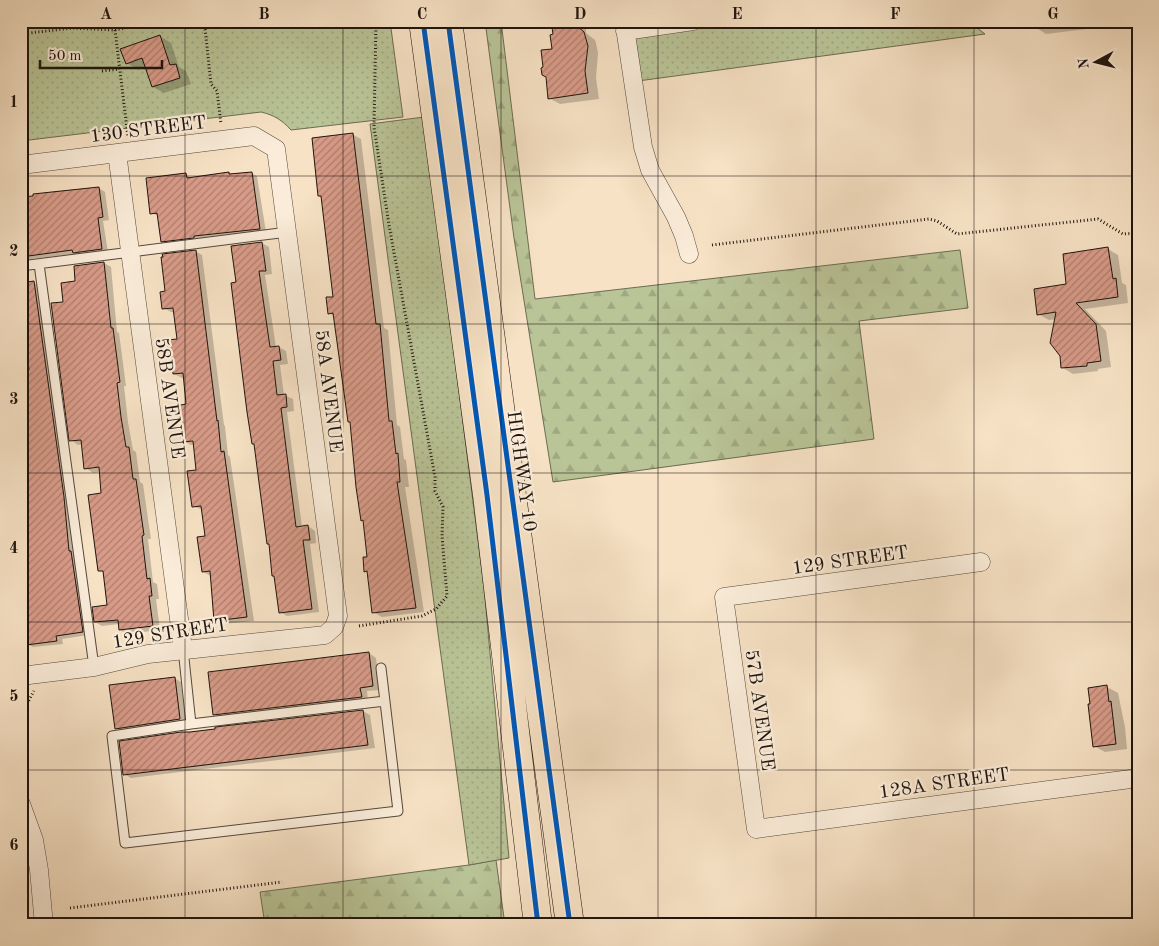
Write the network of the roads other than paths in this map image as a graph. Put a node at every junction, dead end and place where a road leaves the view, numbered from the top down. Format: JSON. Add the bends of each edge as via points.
{"nodes":[{"id":1,"x":423,"y":21,"type":"edge"},
{"id":2,"x":448,"y":21,"type":"edge"},
{"id":3,"x":693,"y":21,"type":"edge"},
{"id":4,"x":625,"y":26,"type":"edge"},
{"id":5,"x":123,"y":148,"type":"junction"},
{"id":6,"x":276,"y":149,"type":"joint"},
{"id":7,"x":21,"y":165,"type":"edge"},
{"id":8,"x":288,"y":232,"type":"junction"},
{"id":9,"x":130,"y":254,"type":"junction"},
{"id":10,"x":688,"y":254,"type":"dead end"},
{"id":11,"x":39,"y":264,"type":"junction"},
{"id":12,"x":21,"y":266,"type":"edge"},
{"id":13,"x":981,"y":562,"type":"dead end"},
{"id":14,"x":724,"y":598,"type":"joint"},
{"id":15,"x":325,"y":635,"type":"joint"},
{"id":16,"x":183,"y":649,"type":"junction"},
{"id":17,"x":94,"y":666,"type":"junction"},
{"id":18,"x":381,"y":668,"type":"dead end"},
{"id":19,"x":21,"y":676,"type":"edge"},
{"id":20,"x":385,"y":701,"type":"junction"},
{"id":21,"x":191,"y":724,"type":"junction"},
{"id":22,"x":1138,"y":778,"type":"edge"},
{"id":23,"x":21,"y":804,"type":"edge"},
{"id":24,"x":756,"y":829,"type":"joint"},
{"id":25,"x":44,"y":925,"type":"edge"},
{"id":26,"x":538,"y":925,"type":"edge"},
{"id":27,"x":570,"y":925,"type":"edge"}],
"edges":[{"from":1,"to":26,"type":"highway","name":"HIGHWAY 10","via":[[487,495]]},
{"from":2,"to":27,"type":"highway","name":"HIGHWAY 10"},
{"from":3,"to":4,"type":"street"},
{"from":4,"to":10,"type":"street","via":[[643,147],[650,170],[684,236]]},
{"from":5,"to":6,"type":"street","name":"130 STREET","via":[[254,136]]},
{"from":5,"to":7,"type":"street","name":"130 STREET"},
{"from":5,"to":9,"type":"street","name":"58B AVENUE"},
{"from":6,"to":8,"type":"street","name":"58A AVENUE"},
{"from":8,"to":9,"type":"lane"},
{"from":8,"to":15,"type":"street","name":"58A AVENUE","via":[[338,616],[334,628]]},
{"from":9,"to":11,"type":"lane"},
{"from":9,"to":16,"type":"street","name":"58B AVENUE"},
{"from":11,"to":12,"type":"lane"},
{"from":11,"to":17,"type":"lane"},
{"from":13,"to":14,"type":"street","name":"129 STREET"},
{"from":14,"to":24,"type":"street","name":"57B AVENUE"},
{"from":15,"to":16,"type":"street","name":"129 STREET"},
{"from":16,"to":17,"type":"street","name":"129 STREET"},
{"from":16,"to":21,"type":"lane"},
{"from":17,"to":19,"type":"street","name":"129 STREET"},
{"from":18,"to":20,"type":"lane"},
{"from":20,"to":21,"type":"lane"},
{"from":20,"to":21,"type":"lane","via":[[398,811],[126,843],[112,736]]},
{"from":22,"to":24,"type":"street","name":"128A STREET"},
{"from":23,"to":25,"type":"street","via":[[34,840]]}]}
